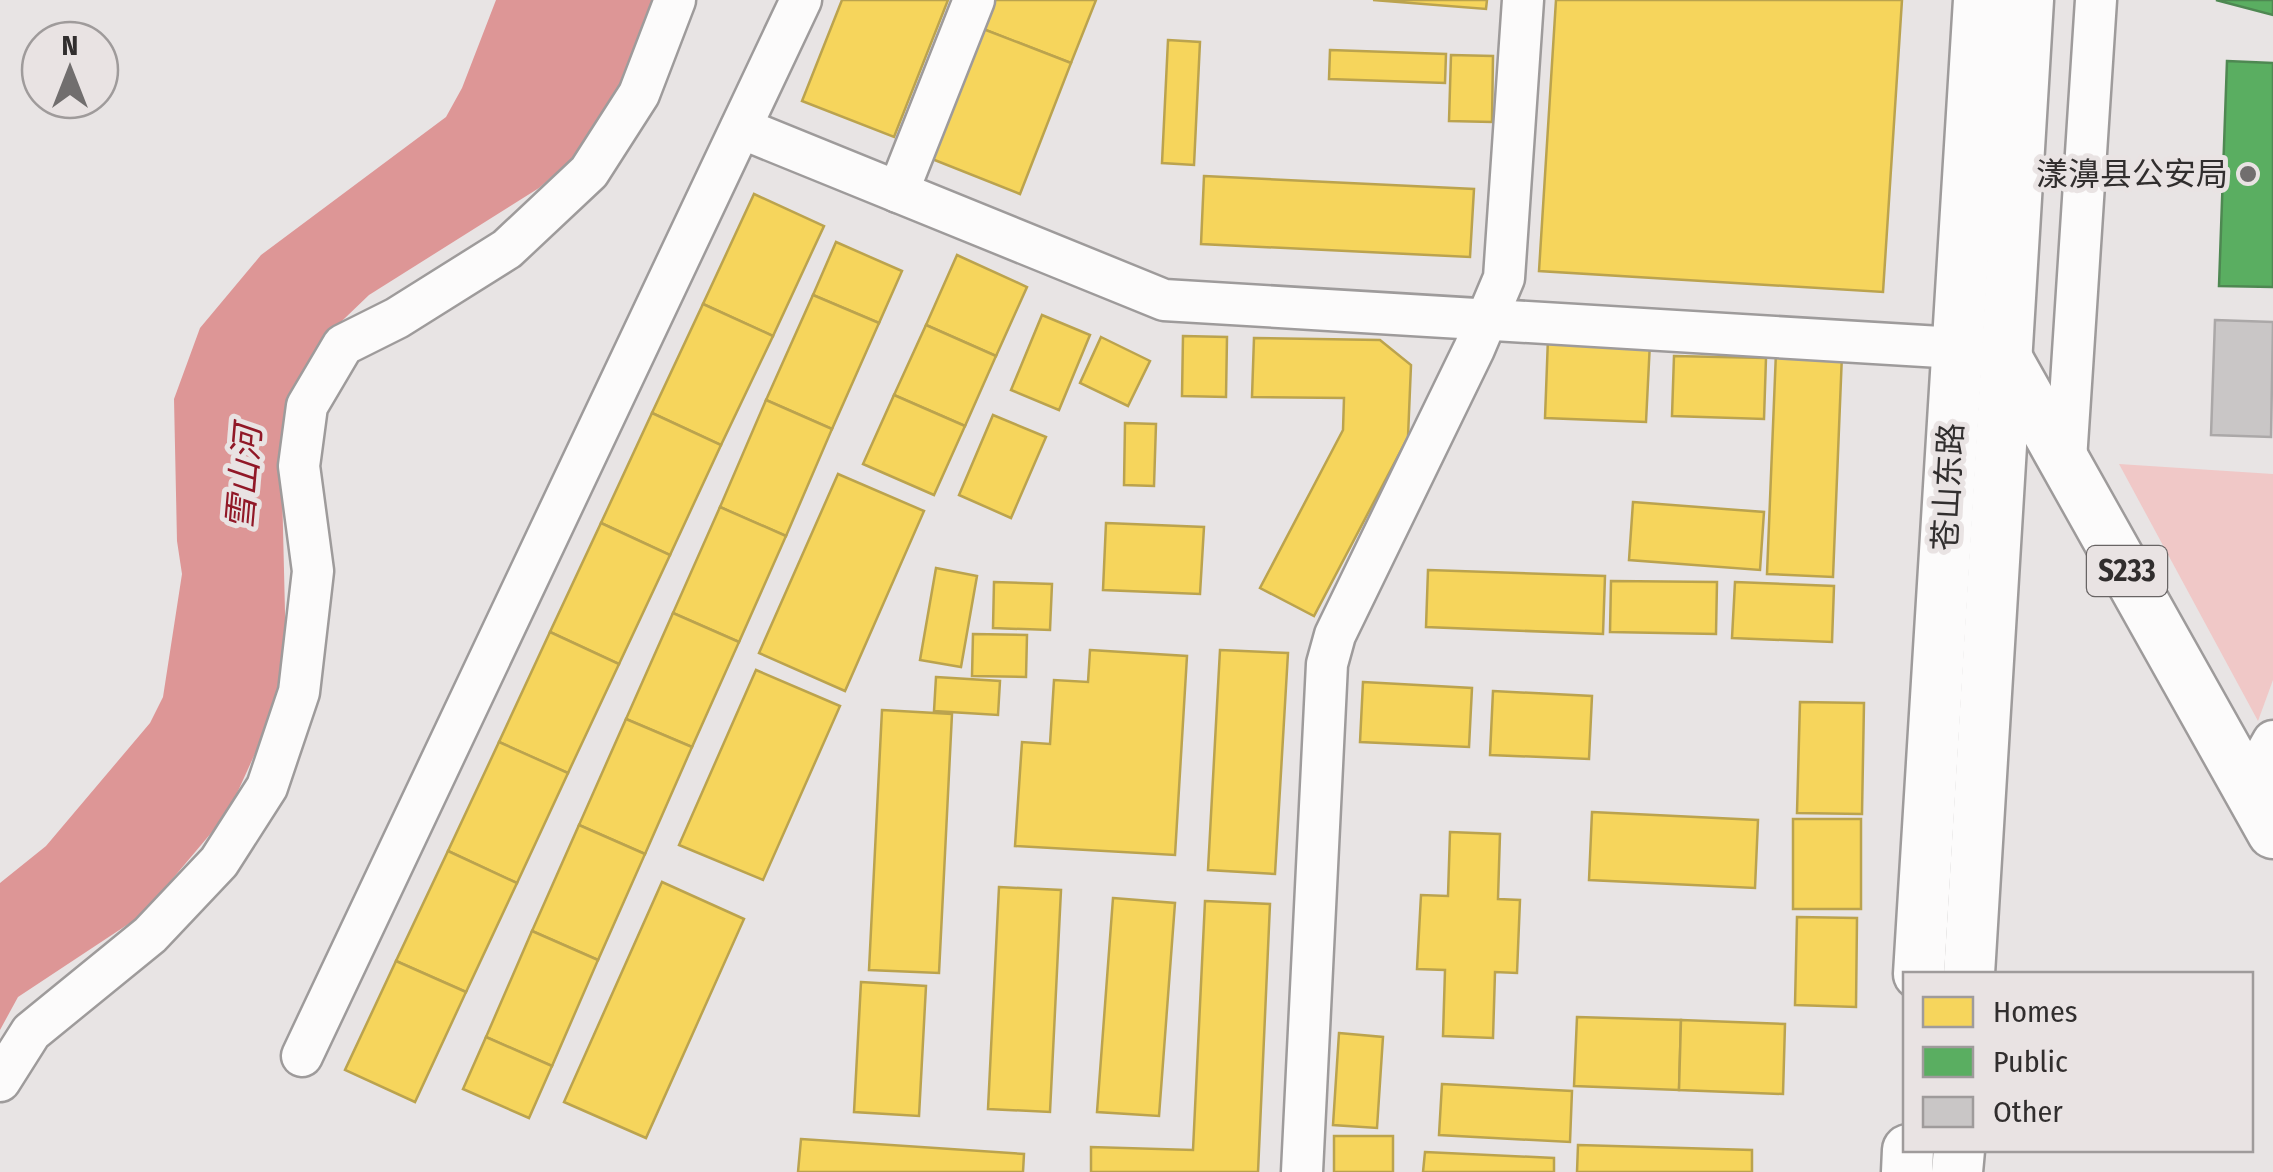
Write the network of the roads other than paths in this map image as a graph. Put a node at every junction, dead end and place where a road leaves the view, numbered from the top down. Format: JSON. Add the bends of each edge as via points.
{"nodes":[{"id":1,"x":674,"y":0,"type":"edge"},
{"id":2,"x":801,"y":0,"type":"edge"},
{"id":3,"x":974,"y":0,"type":"edge"},
{"id":4,"x":1523,"y":0,"type":"edge"},
{"id":5,"x":1978,"y":0,"type":"edge"},
{"id":6,"x":2028,"y":0,"type":"edge"},
{"id":7,"x":2096,"y":0,"type":"edge"},
{"id":8,"x":741,"y":128,"type":"junction"},
{"id":9,"x":898,"y":192,"type":"junction"},
{"id":10,"x":1486,"y":322,"type":"junction"},
{"id":11,"x":1981,"y":349,"type":"junction"},
{"id":12,"x":2066,"y":460,"type":"junction"},
{"id":13,"x":2273,"y":740,"type":"edge"},
{"id":14,"x":2248,"y":787,"type":"junction"},
{"id":15,"x":2273,"y":833,"type":"edge"},
{"id":16,"x":1919,"y":972,"type":"edge"},
{"id":17,"x":1969,"y":972,"type":"edge"},
{"id":18,"x":302,"y":1056,"type":"dead end"},
{"id":19,"x":0,"y":1082,"type":"edge"},
{"id":20,"x":1302,"y":1172,"type":"edge"}],
"edges":[{"from":1,"to":19,"type":"street","via":[[639,94],[589,172],[508,249],[343,345],[308,406],[299,466],[312,571],[299,692],[267,786],[219,862],[150,935],[31,1032]]},
{"from":2,"to":8,"type":"street"},
{"from":3,"to":9,"type":"street"},
{"from":4,"to":10,"type":"street","via":[[1508,249]]},
{"from":5,"to":11,"type":"main road","name":"苍山东路"},
{"from":6,"to":11,"type":"main road","name":"苍山东路"},
{"from":7,"to":12,"type":"street"},
{"from":8,"to":9,"type":"street"},
{"from":8,"to":18,"type":"street"},
{"from":9,"to":10,"type":"street","via":[[1164,300]]},
{"from":10,"to":11,"type":"street"},
{"from":10,"to":20,"type":"street","via":[[1327,664]]},
{"from":11,"to":12,"type":"main road","number":"S233"},
{"from":11,"to":16,"type":"main road","name":"苍山东路"},
{"from":11,"to":17,"type":"main road","name":"苍山东路"},
{"from":12,"to":14,"type":"main road","number":"S233"},
{"from":13,"to":14,"type":"street"},
{"from":14,"to":15,"type":"main road","number":"S233"}]}
